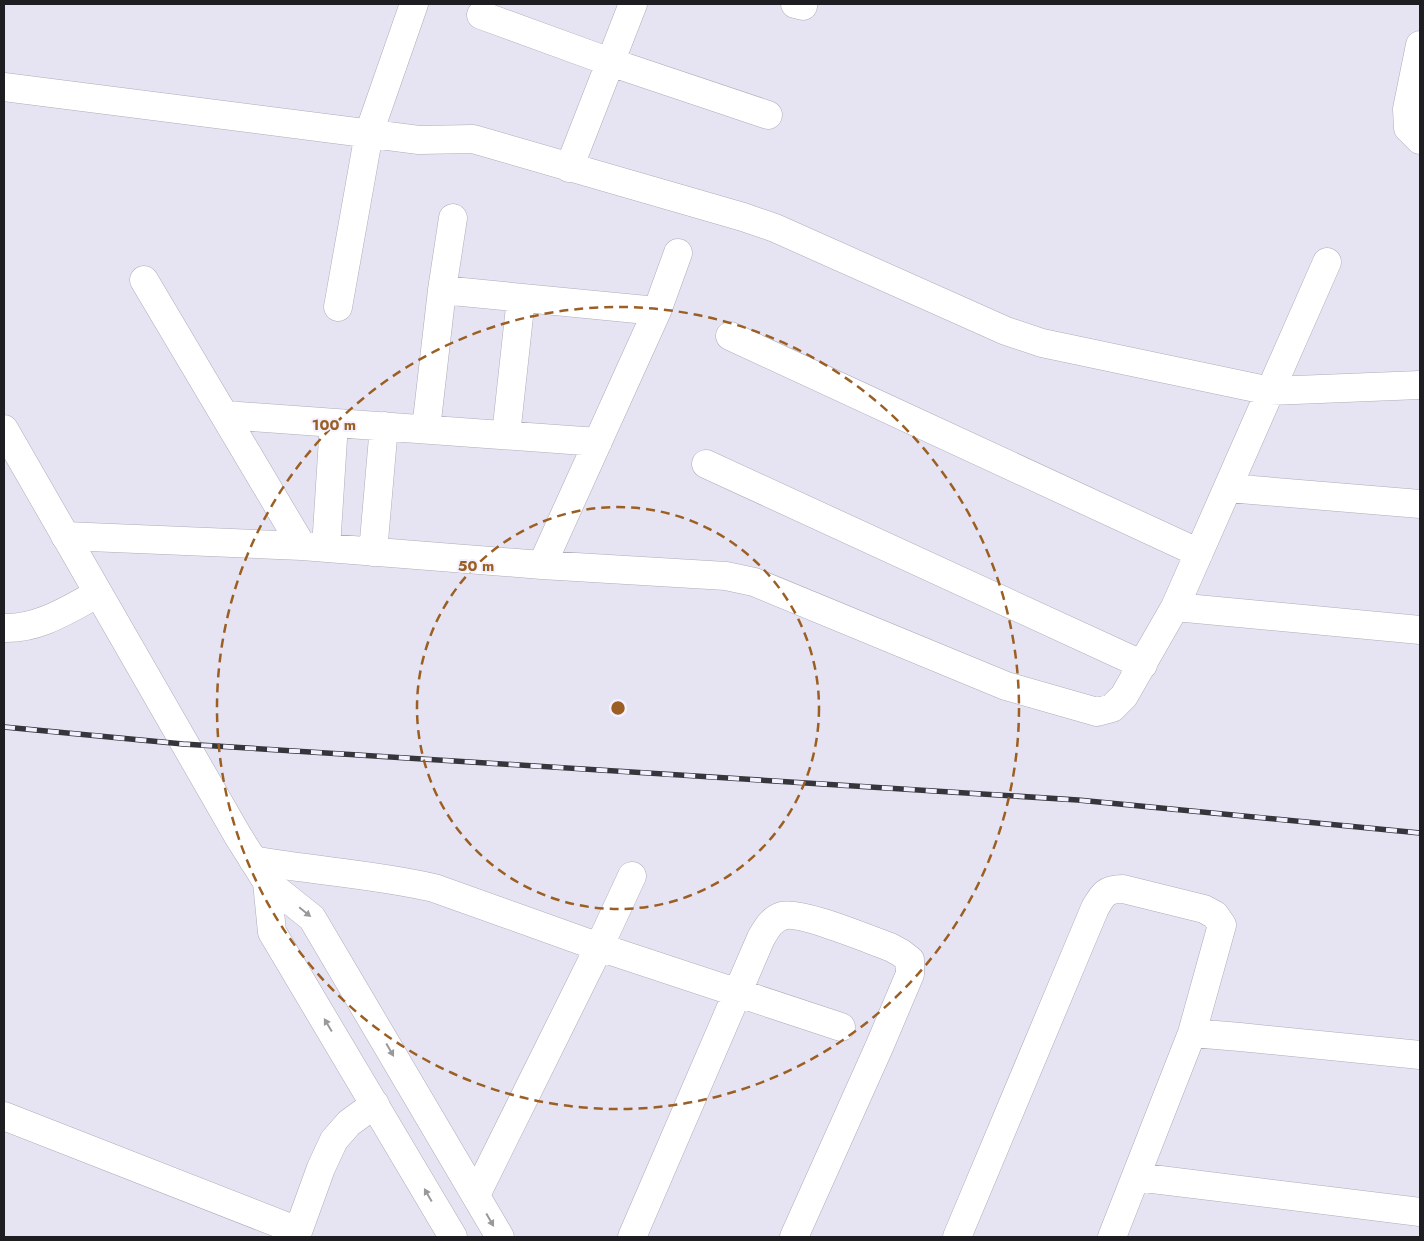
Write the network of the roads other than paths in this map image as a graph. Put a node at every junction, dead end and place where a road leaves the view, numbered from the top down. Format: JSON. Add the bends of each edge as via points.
{"nodes":[{"id":1,"x":411,"y":4,"type":"edge"},
{"id":2,"x":633,"y":4,"type":"edge"},
{"id":3,"x":481,"y":15,"type":"dead end"},
{"id":4,"x":1420,"y":45,"type":"edge"},
{"id":5,"x":610,"y":62,"type":"junction"},
{"id":6,"x":4,"y":87,"type":"edge"},
{"id":7,"x":768,"y":115,"type":"dead end"},
{"id":8,"x":369,"y":134,"type":"junction"},
{"id":9,"x":1420,"y":140,"type":"edge"},
{"id":10,"x":570,"y":168,"type":"junction"},
{"id":11,"x":452,"y":218,"type":"dead end"},
{"id":12,"x":678,"y":253,"type":"dead end"},
{"id":13,"x":1327,"y":262,"type":"dead end"},
{"id":14,"x":144,"y":280,"type":"dead end"},
{"id":15,"x":442,"y":290,"type":"junction"},
{"id":16,"x":521,"y":298,"type":"junction"},
{"id":17,"x":338,"y":307,"type":"dead end"},
{"id":18,"x":657,"y":311,"type":"junction"},
{"id":19,"x":730,"y":336,"type":"dead end"},
{"id":20,"x":1420,"y":385,"type":"edge"},
{"id":21,"x":1270,"y":391,"type":"junction"},
{"id":22,"x":225,"y":415,"type":"junction"},
{"id":23,"x":334,"y":423,"type":"junction"},
{"id":24,"x":384,"y":426,"type":"junction"},
{"id":25,"x":4,"y":429,"type":"edge"},
{"id":26,"x":426,"y":429,"type":"junction"},
{"id":27,"x":506,"y":435,"type":"junction"},
{"id":28,"x":598,"y":442,"type":"junction"},
{"id":29,"x":706,"y":464,"type":"dead end"},
{"id":30,"x":1228,"y":488,"type":"junction"},
{"id":31,"x":1420,"y":504,"type":"edge"},
{"id":32,"x":65,"y":536,"type":"junction"},
{"id":33,"x":314,"y":547,"type":"junction"},
{"id":34,"x":373,"y":552,"type":"junction"},
{"id":35,"x":1199,"y":553,"type":"junction"},
{"id":36,"x":542,"y":565,"type":"junction"},
{"id":37,"x":98,"y":594,"type":"junction"},
{"id":38,"x":1175,"y":607,"type":"junction"},
{"id":39,"x":4,"y":628,"type":"edge"},
{"id":40,"x":1420,"y":630,"type":"edge"},
{"id":41,"x":1143,"y":665,"type":"junction"},
{"id":42,"x":260,"y":871,"type":"junction"},
{"id":43,"x":632,"y":876,"type":"dead end"},
{"id":44,"x":599,"y":947,"type":"junction"},
{"id":45,"x":737,"y":993,"type":"junction"},
{"id":46,"x":840,"y":1028,"type":"dead end"},
{"id":47,"x":1192,"y":1033,"type":"junction"},
{"id":48,"x":1420,"y":1055,"type":"edge"},
{"id":49,"x":375,"y":1104,"type":"junction"},
{"id":50,"x":4,"y":1116,"type":"edge"},
{"id":51,"x":1136,"y":1177,"type":"junction"},
{"id":52,"x":476,"y":1195,"type":"junction"},
{"id":53,"x":1420,"y":1212,"type":"edge"},
{"id":54,"x":297,"y":1234,"type":"edge"},
{"id":55,"x":453,"y":1237,"type":"edge"},
{"id":56,"x":500,"y":1237,"type":"edge"},
{"id":57,"x":632,"y":1237,"type":"edge"},
{"id":58,"x":794,"y":1237,"type":"edge"},
{"id":59,"x":957,"y":1237,"type":"edge"},
{"id":60,"x":1112,"y":1237,"type":"edge"}],
"edges":[{"from":1,"to":8,"type":"street"},
{"from":2,"to":5,"type":"street"},
{"from":3,"to":5,"type":"street"},
{"from":4,"to":9,"type":"street","via":[[1407,109],[1408,128]]},
{"from":5,"to":7,"type":"street"},
{"from":5,"to":10,"type":"street"},
{"from":6,"to":8,"type":"street"},
{"from":8,"to":10,"type":"street","via":[[419,140],[473,139]]},
{"from":8,"to":17,"type":"street"},
{"from":10,"to":21,"type":"street","via":[[775,228],[1006,331],[1042,343]]},
{"from":11,"to":15,"type":"street"},
{"from":12,"to":18,"type":"street"},
{"from":13,"to":21,"type":"street"},
{"from":14,"to":22,"type":"street"},
{"from":15,"to":16,"type":"street"},
{"from":15,"to":26,"type":"street"},
{"from":16,"to":18,"type":"street"},
{"from":16,"to":27,"type":"street"},
{"from":18,"to":28,"type":"street"},
{"from":19,"to":35,"type":"street"},
{"from":20,"to":21,"type":"street"},
{"from":21,"to":30,"type":"street"},
{"from":22,"to":23,"type":"street"},
{"from":22,"to":33,"type":"street"},
{"from":23,"to":24,"type":"street"},
{"from":23,"to":33,"type":"street"},
{"from":24,"to":26,"type":"street"},
{"from":24,"to":34,"type":"street"},
{"from":25,"to":32,"type":"street"},
{"from":26,"to":27,"type":"street"},
{"from":27,"to":28,"type":"street"},
{"from":28,"to":36,"type":"street"},
{"from":29,"to":41,"type":"street"},
{"from":30,"to":31,"type":"street"},
{"from":30,"to":35,"type":"street"},
{"from":32,"to":33,"type":"street"},
{"from":32,"to":37,"type":"street"},
{"from":33,"to":34,"type":"street"},
{"from":34,"to":36,"type":"street"},
{"from":35,"to":38,"type":"street"},
{"from":36,"to":41,"type":"street","via":[[726,576],[754,582],[1006,686],[1098,712],[1112,708],[1124,696]]},
{"from":37,"to":39,"type":"street","via":[[45,621],[26,627]]},
{"from":37,"to":42,"type":"street"},
{"from":38,"to":40,"type":"street"},
{"from":38,"to":41,"type":"street"},
{"from":42,"to":44,"type":"street","via":[[302,869],[434,888]]},
{"from":49,"to":42,"type":"street","one_way":true,"via":[[272,932]]},
{"from":42,"to":52,"type":"street","one_way":true,"via":[[312,918]]},
{"from":43,"to":44,"type":"street"},
{"from":44,"to":45,"type":"street"},
{"from":44,"to":52,"type":"street"},
{"from":45,"to":46,"type":"street"},
{"from":45,"to":57,"type":"street"},
{"from":45,"to":58,"type":"street","via":[[771,921],[784,915],[800,916],[890,947],[910,960],[910,974]]},
{"from":47,"to":48,"type":"street"},
{"from":47,"to":51,"type":"street"},
{"from":47,"to":59,"type":"street","via":[[1222,925],[1215,915],[1204,909],[1112,889],[1103,895],[1095,908]]},
{"from":49,"to":54,"type":"street","via":[[349,1123],[334,1140]]},
{"from":55,"to":49,"type":"street","one_way":true},
{"from":50,"to":54,"type":"street"},
{"from":51,"to":53,"type":"street"},
{"from":51,"to":60,"type":"street"},
{"from":52,"to":56,"type":"street","one_way":true}]}
